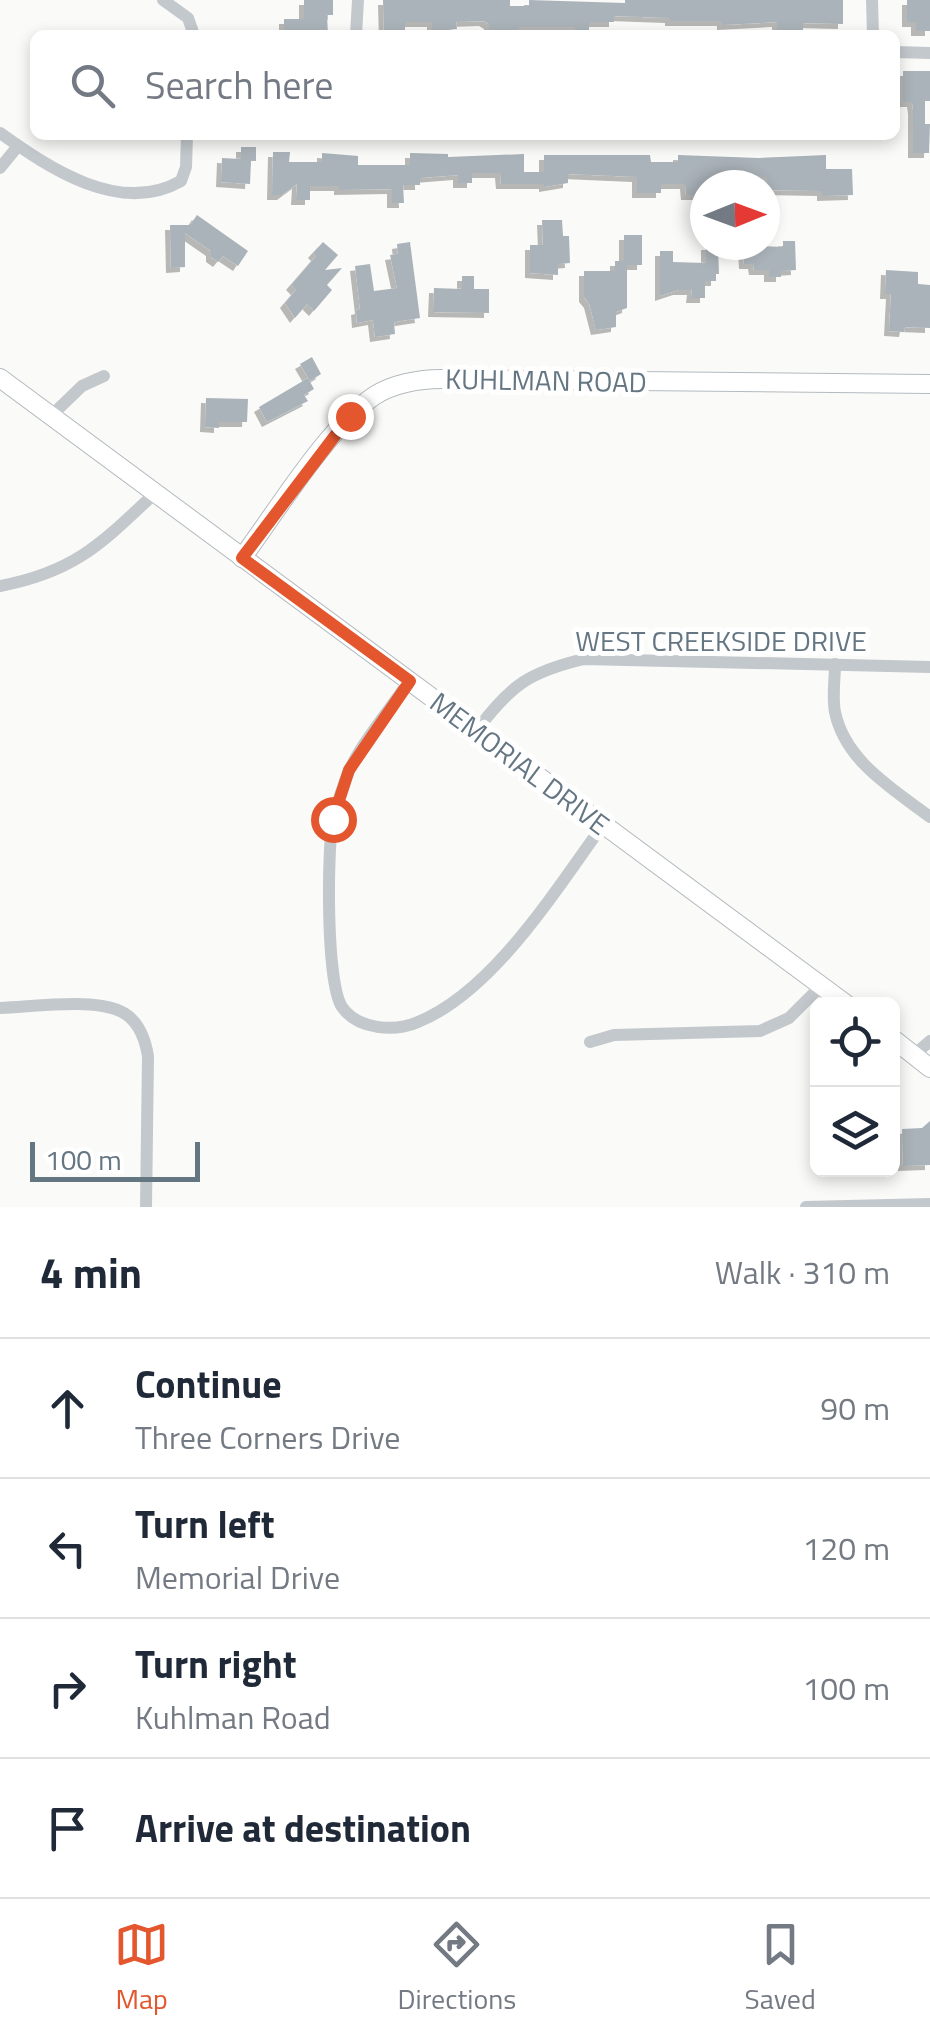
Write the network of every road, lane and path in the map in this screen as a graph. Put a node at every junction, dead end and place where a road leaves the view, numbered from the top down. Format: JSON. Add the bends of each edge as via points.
{"nodes":[{"id":1,"x":358,"y":0,"type":"edge"},
{"id":2,"x":872,"y":0,"type":"edge"},
{"id":3,"x":166,"y":1,"type":"edge"},
{"id":4,"x":192,"y":30,"type":"edge"},
{"id":5,"x":356,"y":30,"type":"edge"},
{"id":6,"x":873,"y":30,"type":"edge"},
{"id":7,"x":900,"y":52,"type":"edge"},
{"id":8,"x":930,"y":53,"type":"edge"},
{"id":9,"x":0,"y":133,"type":"edge"},
{"id":10,"x":188,"y":140,"type":"edge"},
{"id":11,"x":18,"y":146,"type":"junction"},
{"id":12,"x":0,"y":168,"type":"edge"},
{"id":13,"x":104,"y":376,"type":"dead end"},
{"id":14,"x":0,"y":378,"type":"edge"},
{"id":15,"x":930,"y":384,"type":"edge"},
{"id":16,"x":53,"y":414,"type":"junction"},
{"id":17,"x":155,"y":493,"type":"junction"},
{"id":18,"x":242,"y":558,"type":"junction"},
{"id":19,"x":0,"y":586,"type":"edge"},
{"id":20,"x":835,"y":664,"type":"junction"},
{"id":21,"x":930,"y":667,"type":"edge"},
{"id":22,"x":410,"y":681,"type":"junction"},
{"id":23,"x":478,"y":730,"type":"junction"},
{"id":24,"x":930,"y":816,"type":"edge"},
{"id":25,"x":603,"y":825,"type":"junction"},
{"id":26,"x":821,"y":986,"type":"junction"},
{"id":27,"x":836,"y":997,"type":"edge"},
{"id":28,"x":0,"y":1008,"type":"edge"},
{"id":29,"x":590,"y":1042,"type":"dead end"},
{"id":30,"x":923,"y":1048,"type":"edge"},
{"id":31,"x":930,"y":1068,"type":"edge"},
{"id":32,"x":930,"y":1204,"type":"edge"},
{"id":33,"x":146,"y":1207,"type":"edge"},
{"id":34,"x":806,"y":1207,"type":"edge"}],
"edges":[{"from":1,"to":5,"type":"street"},
{"from":2,"to":6,"type":"street"},
{"from":3,"to":4,"type":"street"},
{"from":7,"to":8,"type":"street"},
{"from":9,"to":11,"type":"street"},
{"from":10,"to":11,"type":"street","via":[[180,181],[151,191],[76,182]]},
{"from":11,"to":12,"type":"street"},
{"from":13,"to":16,"type":"street","via":[[82,386]]},
{"from":14,"to":16,"type":"street","name":"MEMORIAL DRIVE"},
{"from":15,"to":18,"type":"street","name":"KUHLMAN ROAD","via":[[413,382],[376,394],[350,416]]},
{"from":16,"to":17,"type":"street","name":"MEMORIAL DRIVE"},
{"from":17,"to":18,"type":"street","name":"MEMORIAL DRIVE"},
{"from":17,"to":19,"type":"street","via":[[73,562],[38,579]]},
{"from":18,"to":22,"type":"street","name":"MEMORIAL DRIVE"},
{"from":20,"to":21,"type":"street","name":"WEST CREEKSIDE DRIVE"},
{"from":20,"to":23,"type":"street","name":"WEST CREEKSIDE DRIVE","via":[[584,659],[530,676],[503,696]]},
{"from":20,"to":24,"type":"street","via":[[835,711],[844,738],[872,772]]},
{"from":22,"to":23,"type":"street","name":"MEMORIAL DRIVE"},
{"from":22,"to":25,"type":"street","via":[[349,770],[333,819],[332,971],[341,1006],[359,1023],[393,1028],[418,1022],[457,998],[523,934]]},
{"from":23,"to":25,"type":"street","name":"MEMORIAL DRIVE"},
{"from":25,"to":26,"type":"street","name":"MEMORIAL DRIVE"},
{"from":26,"to":27,"type":"street","name":"MEMORIAL DRIVE"},
{"from":26,"to":29,"type":"street","via":[[789,1018],[760,1032],[614,1035]]},
{"from":28,"to":33,"type":"street","via":[[93,1005],[121,1011],[144,1036]]},
{"from":30,"to":31,"type":"street"},
{"from":32,"to":34,"type":"street"}]}
